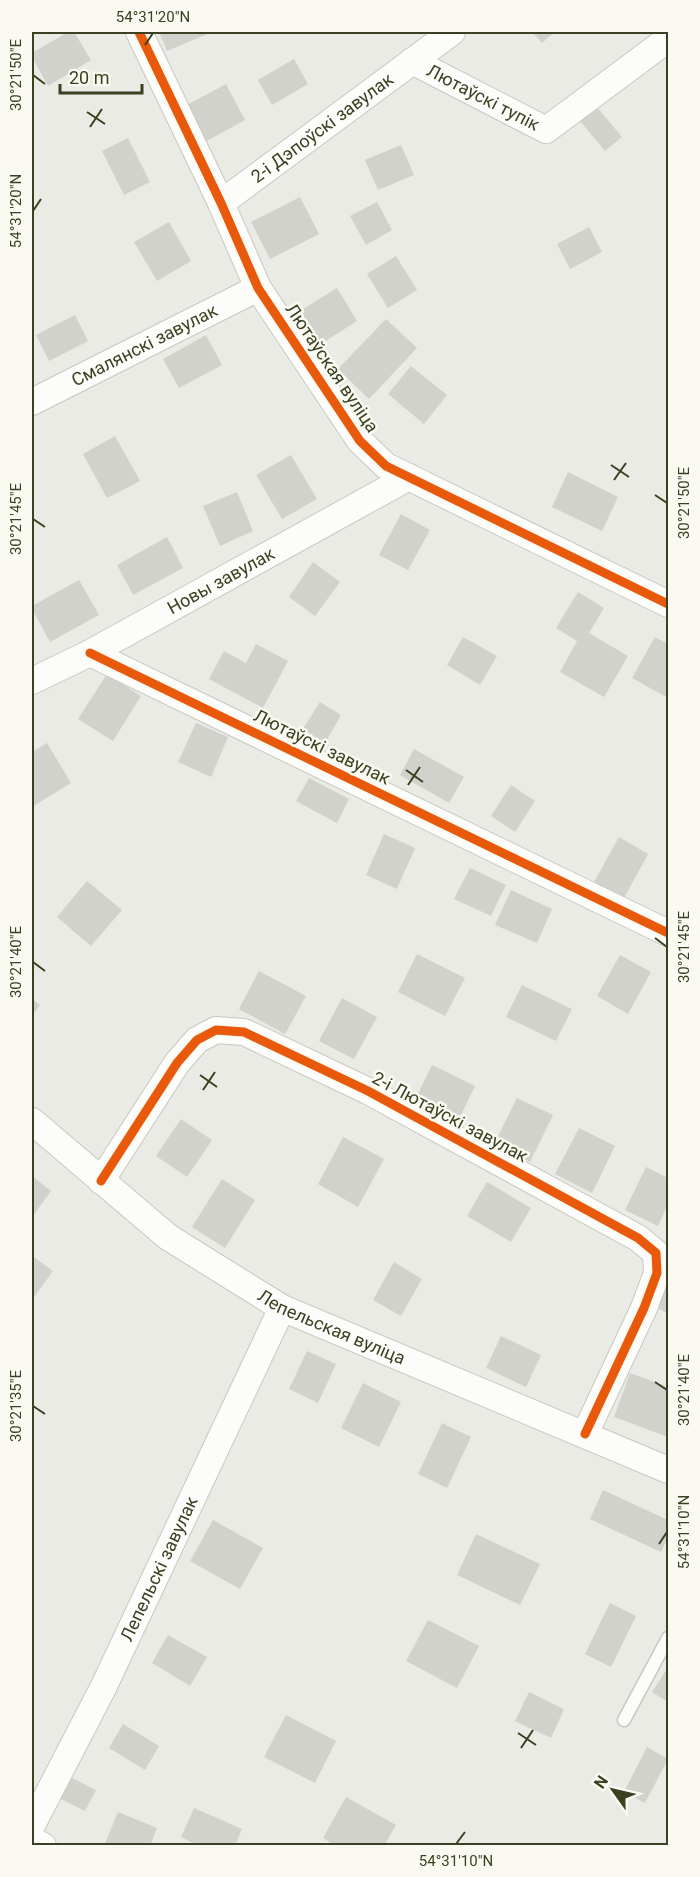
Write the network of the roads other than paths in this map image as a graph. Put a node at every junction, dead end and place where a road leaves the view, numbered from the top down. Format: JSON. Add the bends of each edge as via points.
{"nodes":[{"id":1,"x":139,"y":32,"type":"edge"},
{"id":2,"x":452,"y":32,"type":"edge"},
{"id":3,"x":669,"y":39,"type":"edge"},
{"id":4,"x":412,"y":61,"type":"junction"},
{"id":5,"x":221,"y":202,"type":"junction"},
{"id":6,"x":258,"y":288,"type":"junction"},
{"id":7,"x":32,"y":402,"type":"edge"},
{"id":8,"x":409,"y":477,"type":"junction"},
{"id":9,"x":669,"y":604,"type":"edge"},
{"id":10,"x":90,"y":653,"type":"junction"},
{"id":11,"x":32,"y":681,"type":"edge"},
{"id":12,"x":669,"y":933,"type":"edge"},
{"id":13,"x":32,"y":1121,"type":"edge"},
{"id":14,"x":100,"y":1181,"type":"junction"},
{"id":15,"x":282,"y":1308,"type":"junction"},
{"id":16,"x":585,"y":1434,"type":"junction"},
{"id":17,"x":669,"y":1470,"type":"edge"},
{"id":18,"x":669,"y":1638,"type":"edge"},
{"id":19,"x":624,"y":1720,"type":"dead end"},
{"id":20,"x":32,"y":1825,"type":"edge"},
{"id":21,"x":32,"y":1840,"type":"edge"},
{"id":22,"x":43,"y":1845,"type":"edge"}],
"edges":[{"from":1,"to":5,"type":"street","name":"Лютаўская вуліца"},
{"from":2,"to":4,"type":"street","name":"2-і Дэпоўскі завулак"},
{"from":3,"to":4,"type":"street","name":"Лютаўскі тупік","via":[[546,130]]},
{"from":4,"to":5,"type":"street","name":"2-і Дэпоўскі завулак"},
{"from":5,"to":6,"type":"street","name":"Лютаўская вуліца"},
{"from":6,"to":7,"type":"street","name":"Смалянскі завулак"},
{"from":6,"to":8,"type":"street","name":"Лютаўская вуліца","via":[[360,441],[386,466]]},
{"from":8,"to":9,"type":"street","name":"Лютаўская вуліца"},
{"from":8,"to":10,"type":"street","name":"Новы завулак"},
{"from":10,"to":11,"type":"street","name":"Новы завулак"},
{"from":10,"to":12,"type":"street","name":"Лютаўскі завулак"},
{"from":13,"to":14,"type":"street","name":"Лепельская вуліца"},
{"from":14,"to":15,"type":"street","name":"Лепельская вуліца","via":[[168,1238]]},
{"from":14,"to":16,"type":"street","name":"2-і Лютаўскі завулак","via":[[177,1063],[196,1040],[216,1030],[244,1032],[368,1091],[638,1238],[656,1253],[657,1273],[644,1308]]},
{"from":15,"to":16,"type":"street","name":"Лепельская вуліца"},
{"from":15,"to":20,"type":"street","name":"Лепельскі завулак","via":[[104,1686]]},
{"from":16,"to":17,"type":"street","name":"Лепельская вуліца"},
{"from":18,"to":19,"type":"lane"},
{"from":21,"to":22,"type":"street"}]}
